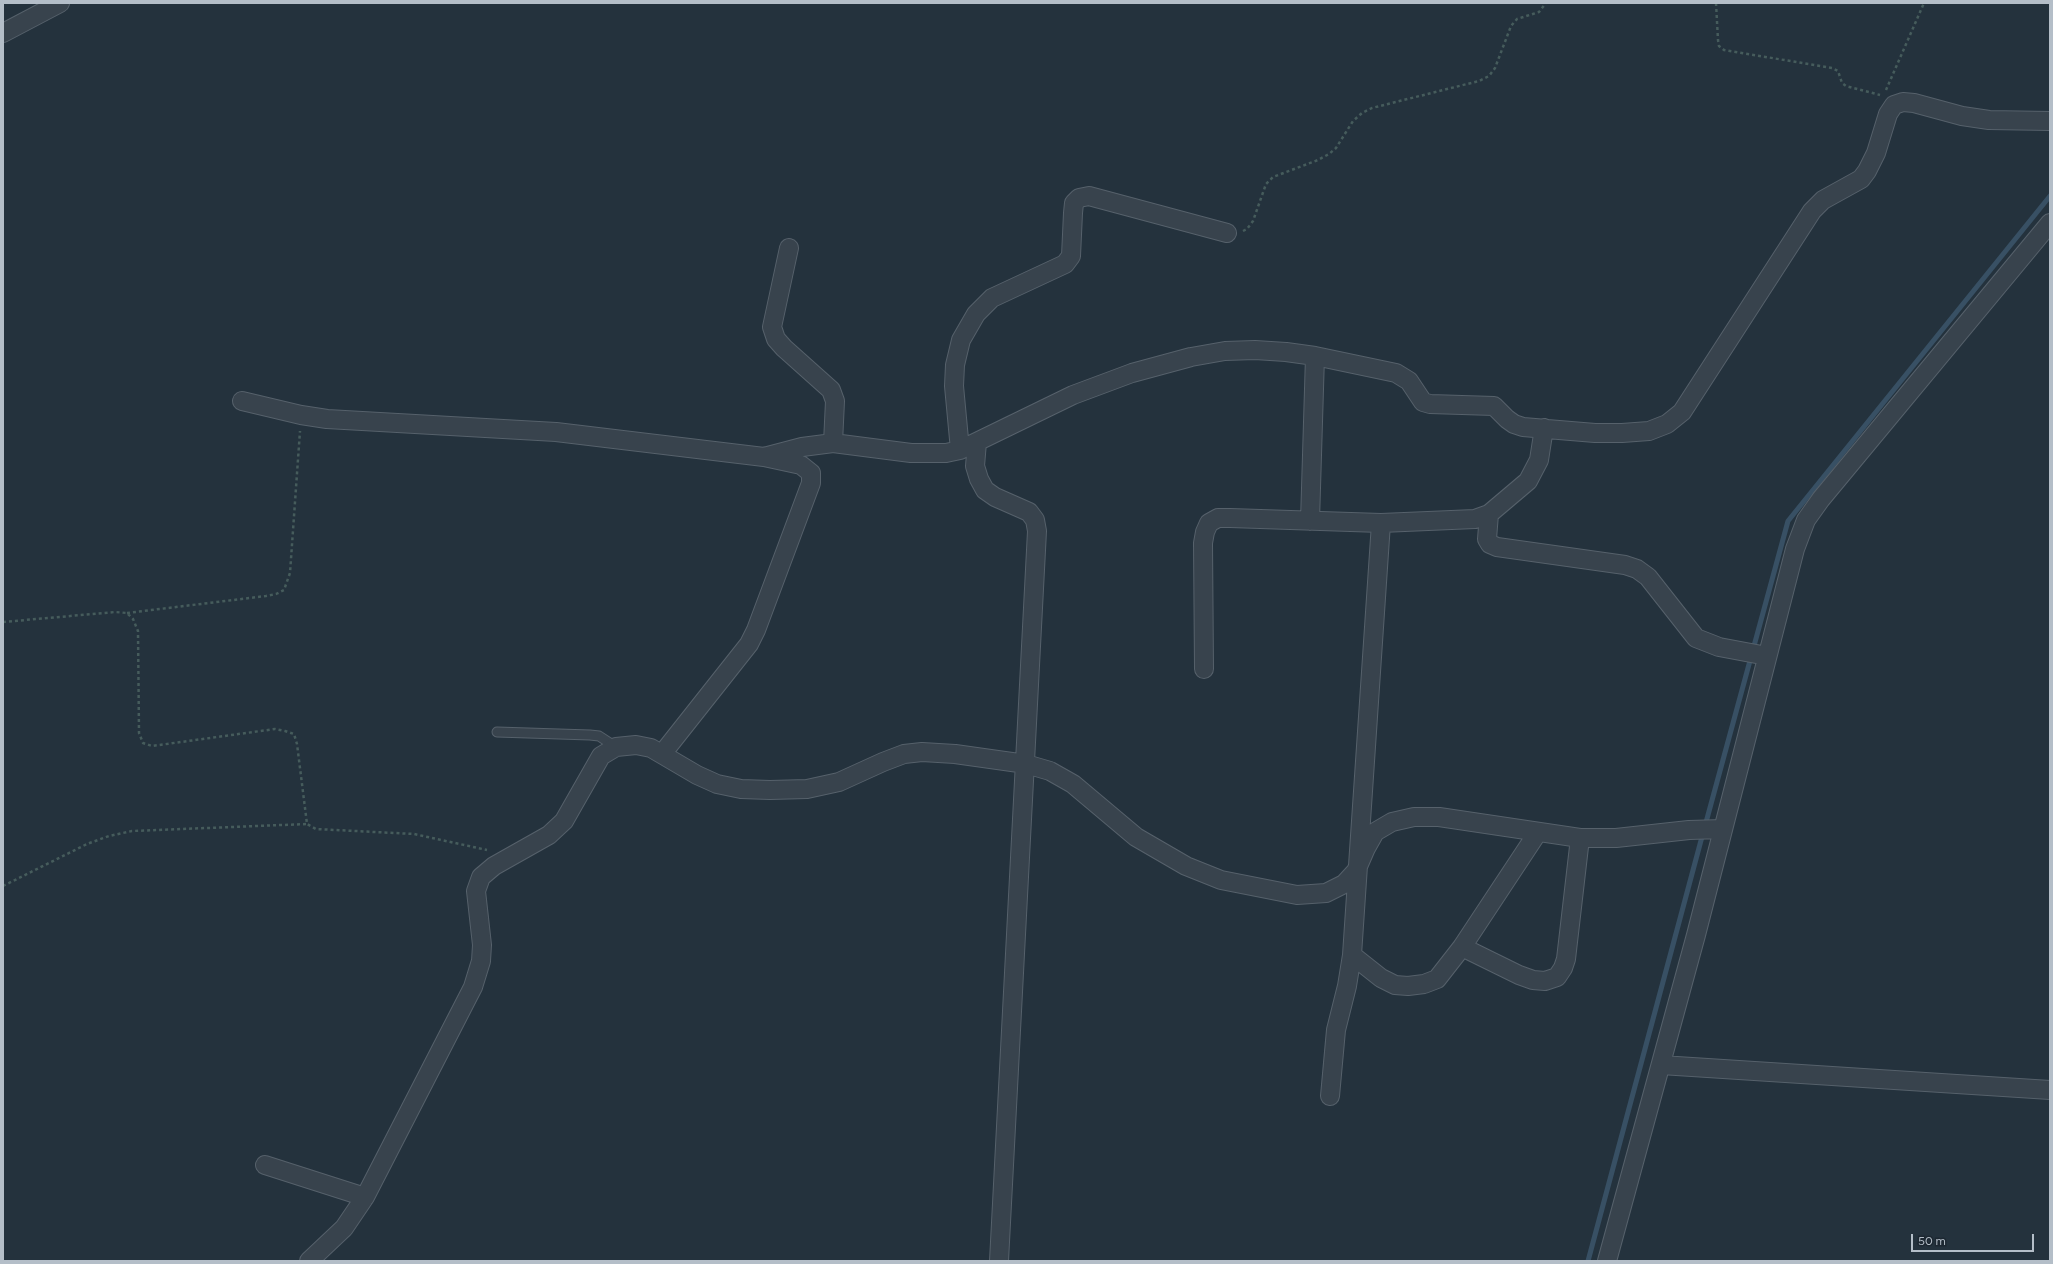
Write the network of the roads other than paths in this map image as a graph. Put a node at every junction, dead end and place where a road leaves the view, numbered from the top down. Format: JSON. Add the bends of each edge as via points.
{"nodes":[{"id":1,"x":60,"y":3,"type":"edge"},
{"id":2,"x":3,"y":33,"type":"edge"},
{"id":3,"x":2050,"y":121,"type":"edge"},
{"id":4,"x":2050,"y":223,"type":"edge"},
{"id":5,"x":1227,"y":233,"type":"road end"},
{"id":6,"x":789,"y":248,"type":"dead end"},
{"id":7,"x":1315,"y":356,"type":"junction"},
{"id":8,"x":242,"y":401,"type":"dead end"},
{"id":9,"x":1544,"y":428,"type":"junction"},
{"id":10,"x":977,"y":442,"type":"junction"},
{"id":11,"x":833,"y":444,"type":"junction"},
{"id":12,"x":960,"y":450,"type":"junction"},
{"id":13,"x":764,"y":457,"type":"junction"},
{"id":14,"x":1489,"y":514,"type":"junction"},
{"id":15,"x":1310,"y":521,"type":"junction"},
{"id":16,"x":1381,"y":523,"type":"junction"},
{"id":17,"x":1757,"y":654,"type":"junction"},
{"id":18,"x":1204,"y":669,"type":"dead end"},
{"id":19,"x":497,"y":732,"type":"dead end"},
{"id":20,"x":616,"y":747,"type":"junction"},
{"id":21,"x":662,"y":754,"type":"junction"},
{"id":22,"x":1026,"y":764,"type":"junction"},
{"id":23,"x":1717,"y":830,"type":"junction"},
{"id":24,"x":1538,"y":832,"type":"junction"},
{"id":25,"x":1580,"y":838,"type":"junction"},
{"id":26,"x":1356,"y":870,"type":"junction"},
{"id":27,"x":1462,"y":947,"type":"junction"},
{"id":28,"x":1352,"y":955,"type":"junction"},
{"id":29,"x":1661,"y":1065,"type":"junction"},
{"id":30,"x":2050,"y":1090,"type":"edge"},
{"id":31,"x":1330,"y":1096,"type":"dead end"},
{"id":32,"x":265,"y":1165,"type":"dead end"},
{"id":33,"x":365,"y":1197,"type":"junction"},
{"id":34,"x":309,"y":1261,"type":"edge"},
{"id":35,"x":999,"y":1261,"type":"edge"},
{"id":36,"x":1607,"y":1261,"type":"edge"}],
"edges":[{"from":1,"to":2,"type":"street"},
{"from":3,"to":9,"type":"street","via":[[1989,120],[1962,116],[1914,102],[1894,105],[1888,114],[1876,153],[1867,171],[1861,179],[1823,200],[1812,211],[1682,412],[1667,424],[1649,431],[1595,433]]},
{"from":4,"to":17,"type":"street","via":[[1820,499],[1806,520]]},
{"from":5,"to":12,"type":"street","via":[[1090,196],[1079,198],[1074,203],[1071,256],[1065,264],[992,298],[976,314],[961,340],[955,365],[954,386]]},
{"from":6,"to":11,"type":"street","via":[[772,327],[776,339],[784,348],[832,390],[835,401]]},
{"from":7,"to":9,"type":"street","via":[[1404,376],[1423,402],[1494,406],[1514,424]]},
{"from":7,"to":10,"type":"street","via":[[1255,350],[1225,351],[1160,364],[1073,395]]},
{"from":7,"to":15,"type":"street"},
{"from":8,"to":13,"type":"street","via":[[301,415],[340,420],[556,432]]},
{"from":9,"to":14,"type":"street","via":[[1539,460],[1528,481]]},
{"from":10,"to":12,"type":"street"},
{"from":10,"to":22,"type":"street","via":[[975,466],[978,479],[985,490],[1029,512],[1036,520]]},
{"from":11,"to":12,"type":"street","via":[[911,453],[946,453]]},
{"from":11,"to":13,"type":"street","via":[[802,447]]},
{"from":13,"to":21,"type":"street","via":[[801,465],[811,474],[811,483],[768,603],[749,644]]},
{"from":14,"to":16,"type":"street","via":[[1462,521]]},
{"from":14,"to":17,"type":"street","via":[[1487,539],[1490,544],[1614,563],[1637,569],[1648,577],[1696,638],[1719,647]]},
{"from":15,"to":16,"type":"street"},
{"from":15,"to":18,"type":"street","via":[[1218,518],[1208,522],[1203,543]]},
{"from":16,"to":26,"type":"street"},
{"from":17,"to":23,"type":"street"},
{"from":19,"to":20,"type":"lane","via":[[598,736]]},
{"from":20,"to":21,"type":"street","via":[[636,745]]},
{"from":20,"to":33,"type":"street","via":[[601,756],[564,821],[548,835],[494,866],[481,877],[476,891],[482,945],[476,981]]},
{"from":21,"to":22,"type":"street","via":[[717,784],[741,789],[770,790],[807,789],[839,782],[904,754],[922,752]]},
{"from":22,"to":26,"type":"street","via":[[1050,771],[1073,784],[1136,837],[1186,866],[1221,880],[1297,895],[1326,893],[1344,884]]},
{"from":22,"to":35,"type":"street"},
{"from":23,"to":25,"type":"street","via":[[1689,830],[1616,838]]},
{"from":23,"to":29,"type":"street"},
{"from":24,"to":25,"type":"street"},
{"from":24,"to":26,"type":"street","via":[[1439,817],[1414,817],[1392,822],[1375,832]]},
{"from":24,"to":27,"type":"street"},
{"from":25,"to":27,"type":"street","via":[[1566,959],[1557,977],[1546,981],[1533,980]]},
{"from":26,"to":28,"type":"street"},
{"from":27,"to":28,"type":"street","via":[[1437,979],[1408,986],[1396,985],[1381,978]]},
{"from":28,"to":31,"type":"street","via":[[1336,1030]]},
{"from":29,"to":30,"type":"street"},
{"from":29,"to":36,"type":"street"},
{"from":32,"to":33,"type":"street"},
{"from":33,"to":34,"type":"street","via":[[344,1228]]}]}
